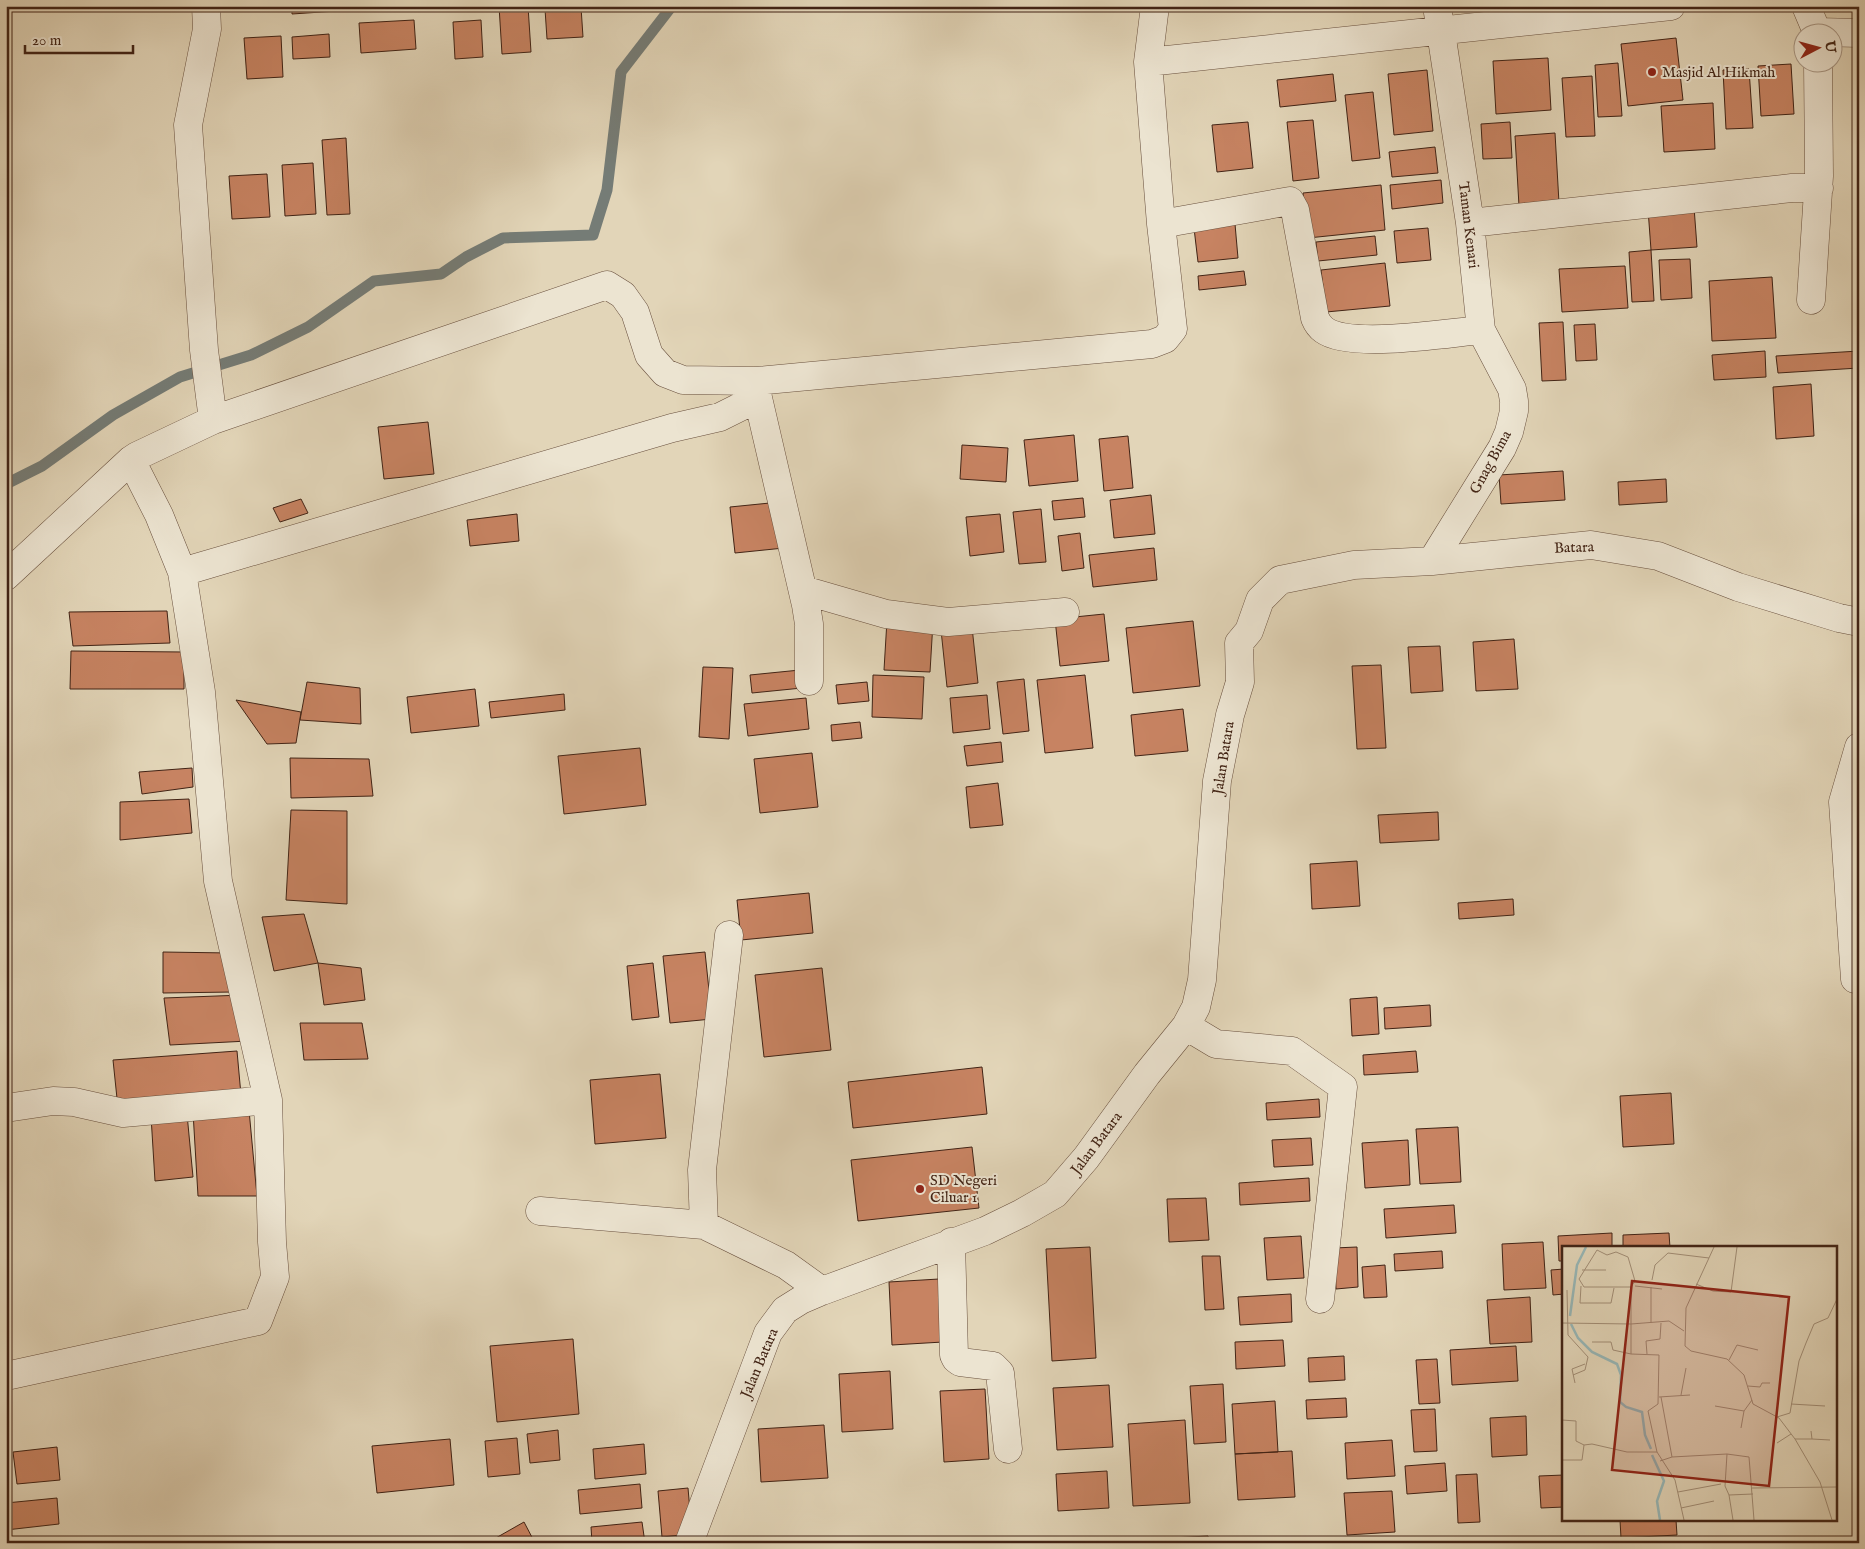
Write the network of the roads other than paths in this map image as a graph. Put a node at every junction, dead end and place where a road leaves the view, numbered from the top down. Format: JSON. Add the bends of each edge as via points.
{"nodes":[{"id":1,"x":206,"y":6,"type":"edge"},
{"id":2,"x":1155,"y":6,"type":"edge"},
{"id":3,"x":1671,"y":6,"type":"edge"},
{"id":4,"x":1806,"y":6,"type":"edge"},
{"id":5,"x":1446,"y":18,"type":"edge"},
{"id":6,"x":1813,"y":22,"type":"edge"},
{"id":7,"x":1842,"y":33,"type":"edge"},
{"id":8,"x":1859,"y":33,"type":"edge"},
{"id":9,"x":1148,"y":62,"type":"junction"},
{"id":10,"x":1818,"y":72,"type":"edge"},
{"id":11,"x":1819,"y":188,"type":"junction"},
{"id":12,"x":1470,"y":223,"type":"junction"},
{"id":13,"x":1161,"y":224,"type":"junction"},
{"id":14,"x":1812,"y":300,"type":"dead end"},
{"id":15,"x":1481,"y":330,"type":"junction"},
{"id":16,"x":757,"y":390,"type":"junction"},
{"id":17,"x":213,"y":420,"type":"junction"},
{"id":18,"x":131,"y":460,"type":"junction"},
{"id":19,"x":1432,"y":561,"type":"junction"},
{"id":20,"x":182,"y":572,"type":"junction"},
{"id":21,"x":6,"y":576,"type":"edge"},
{"id":22,"x":1280,"y":580,"type":"joint"},
{"id":23,"x":803,"y":590,"type":"junction"},
{"id":24,"x":1065,"y":612,"type":"dead end"},
{"id":25,"x":1859,"y":622,"type":"edge"},
{"id":26,"x":809,"y":681,"type":"dead end"},
{"id":27,"x":1859,"y":747,"type":"edge"},
{"id":28,"x":729,"y":935,"type":"dead end"},
{"id":29,"x":1859,"y":979,"type":"edge"},
{"id":30,"x":1186,"y":1026,"type":"junction"},
{"id":31,"x":268,"y":1100,"type":"junction"},
{"id":32,"x":6,"y":1108,"type":"edge"},
{"id":33,"x":540,"y":1211,"type":"dead end"},
{"id":34,"x":704,"y":1225,"type":"junction"},
{"id":35,"x":951,"y":1242,"type":"junction"},
{"id":36,"x":822,"y":1291,"type":"junction"},
{"id":37,"x":1320,"y":1299,"type":"dead end"},
{"id":38,"x":6,"y":1376,"type":"edge"},
{"id":39,"x":1008,"y":1449,"type":"dead end"},
{"id":40,"x":689,"y":1543,"type":"edge"}],
"edges":[{"from":1,"to":17,"type":"street","via":[[207,28],[188,126],[204,350]]},
{"from":2,"to":9,"type":"street"},
{"from":3,"to":5,"type":"street"},
{"from":4,"to":6,"type":"street"},
{"from":5,"to":9,"type":"street"},
{"from":5,"to":12,"type":"street","name":"Taman Kenari"},
{"from":7,"to":8,"type":"street"},
{"from":9,"to":13,"type":"street"},
{"from":10,"to":11,"type":"street"},
{"from":11,"to":12,"type":"street","via":[[1792,188]]},
{"from":11,"to":14,"type":"street"},
{"from":12,"to":15,"type":"street","name":"Taman Kenari"},
{"from":13,"to":15,"type":"street","via":[[1290,201],[1294,206],[1313,309],[1324,331],[1366,340]]},
{"from":13,"to":16,"type":"street","via":[[1173,329],[1165,339],[1152,344]]},
{"from":15,"to":19,"type":"street","name":"Gnag Bima","via":[[1512,389],[1514,411],[1502,448]]},
{"from":16,"to":17,"type":"street","via":[[683,380],[664,373],[650,355],[635,312],[623,295],[607,285]]},
{"from":16,"to":20,"type":"street","via":[[720,417],[672,428]]},
{"from":16,"to":23,"type":"street"},
{"from":17,"to":18,"type":"street"},
{"from":18,"to":20,"type":"street"},
{"from":18,"to":21,"type":"street"},
{"from":19,"to":22,"type":"street","name":"Batara","via":[[1354,565]]},
{"from":19,"to":25,"type":"street","name":"Batara","via":[[1591,544],[1658,556],[1738,587]]},
{"from":20,"to":31,"type":"street","via":[[201,692],[218,880]]},
{"from":22,"to":30,"type":"street","name":"Jalan Batara","via":[[1260,600],[1248,631],[1239,643],[1240,682],[1230,715],[1218,781],[1202,980],[1196,1006]]},
{"from":23,"to":24,"type":"street","via":[[886,614],[948,622]]},
{"from":23,"to":26,"type":"street","via":[[809,624]]},
{"from":27,"to":29,"type":"street","via":[[1843,802],[1855,979]]},
{"from":28,"to":34,"type":"street","via":[[702,1170]]},
{"from":30,"to":35,"type":"street","name":"Jalan Batara","via":[[1055,1194],[985,1231]]},
{"from":30,"to":37,"type":"street","via":[[1216,1044],[1292,1050],[1343,1087]]},
{"from":31,"to":32,"type":"street","via":[[123,1113],[74,1102],[53,1101]]},
{"from":31,"to":38,"type":"street","via":[[275,1277],[258,1321]]},
{"from":33,"to":34,"type":"street"},
{"from":34,"to":36,"type":"street","via":[[786,1265]]},
{"from":35,"to":36,"type":"street","name":"Jalan Batara"},
{"from":35,"to":39,"type":"street","via":[[954,1355],[960,1362],[993,1366],[1000,1373]]},
{"from":36,"to":40,"type":"street","name":"Jalan Batara","via":[[785,1310],[768,1333]]}]}
